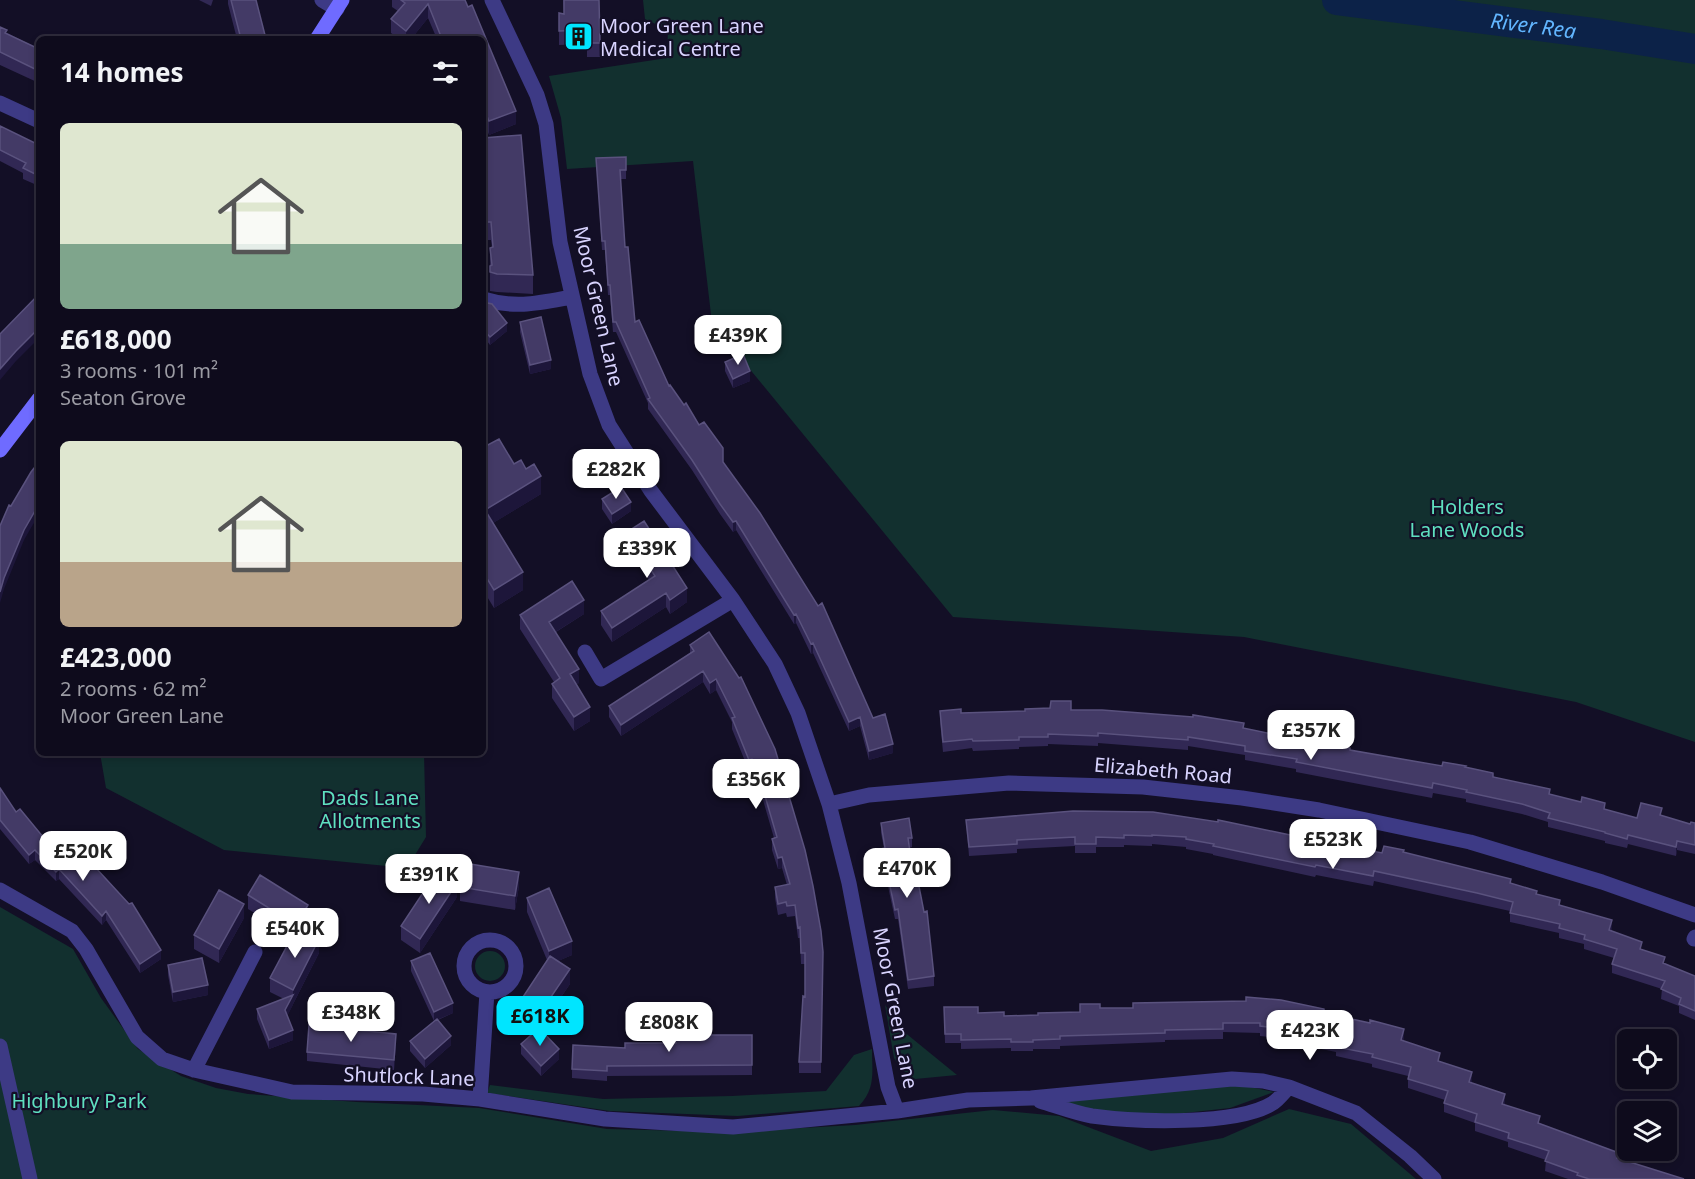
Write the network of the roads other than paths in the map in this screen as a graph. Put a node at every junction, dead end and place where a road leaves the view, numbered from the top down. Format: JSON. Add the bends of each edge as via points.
{"nodes":[{"id":1,"x":322,"y":0,"type":"edge"},
{"id":2,"x":492,"y":0,"type":"edge"},
{"id":3,"x":339,"y":5,"type":"edge"},
{"id":4,"x":318,"y":36,"type":"edge"},
{"id":5,"x":0,"y":103,"type":"edge"},
{"id":6,"x":36,"y":120,"type":"edge"},
{"id":7,"x":572,"y":297,"type":"junction"},
{"id":8,"x":486,"y":300,"type":"edge"},
{"id":9,"x":36,"y":403,"type":"edge"},
{"id":10,"x":0,"y":450,"type":"edge"},
{"id":11,"x":733,"y":600,"type":"junction"},
{"id":12,"x":585,"y":652,"type":"dead end"},
{"id":13,"x":829,"y":804,"type":"junction"},
{"id":14,"x":0,"y":890,"type":"edge"},
{"id":15,"x":1695,"y":915,"type":"edge"},
{"id":16,"x":255,"y":952,"type":"dead end"},
{"id":17,"x":487,"y":992,"type":"dead end"},
{"id":18,"x":0,"y":1046,"type":"edge"},
{"id":19,"x":194,"y":1070,"type":"junction"},
{"id":20,"x":1289,"y":1087,"type":"junction"},
{"id":21,"x":1031,"y":1098,"type":"junction"},
{"id":22,"x":480,"y":1099,"type":"junction"},
{"id":23,"x":897,"y":1111,"type":"junction"},
{"id":24,"x":30,"y":1179,"type":"edge"},
{"id":25,"x":1434,"y":1179,"type":"edge"}],
"edges":[{"from":1,"to":3,"type":"street"},
{"from":2,"to":7,"type":"street","name":"Moor Green Lane","via":[[537,95],[546,124],[560,242]]},
{"from":3,"to":4,"type":"street"},
{"from":5,"to":6,"type":"street"},
{"from":7,"to":8,"type":"street","via":[[511,306]]},
{"from":7,"to":11,"type":"street","name":"Moor Green Lane","via":[[590,374],[609,425],[651,491]]},
{"from":9,"to":10,"type":"street"},
{"from":11,"to":12,"type":"street","via":[[601,679]]},
{"from":11,"to":13,"type":"street","name":"Moor Green Lane","via":[[775,664],[798,713]]},
{"from":13,"to":15,"type":"street","name":"Elizabeth Road","via":[[869,795],[1009,783],[1143,787],[1242,798],[1470,842]]},
{"from":13,"to":23,"type":"street","name":"Moor Green Lane","via":[[849,883],[888,1087]]},
{"from":14,"to":19,"type":"street","name":"Shutlock Lane","via":[[72,931],[137,1037],[162,1059]]},
{"from":16,"to":19,"type":"street"},
{"from":17,"to":22,"type":"street"},
{"from":18,"to":24,"type":"street"},
{"from":19,"to":22,"type":"street","name":"Shutlock Lane","via":[[292,1092]]},
{"from":20,"to":21,"type":"street","name":"Moor Green Lane","via":[[1232,1079]]},
{"from":20,"to":21,"type":"street","name":"Moor Green Lane","via":[[1274,1103],[1250,1112],[1229,1117],[1148,1121],[1090,1116]]},
{"from":20,"to":25,"type":"street","name":"Moor Green Lane","via":[[1356,1113]]},
{"from":21,"to":23,"type":"street","name":"Moor Green Lane","via":[[968,1100]]},
{"from":22,"to":23,"type":"street","name":"Shutlock Lane","via":[[604,1119],[733,1127]]}]}
